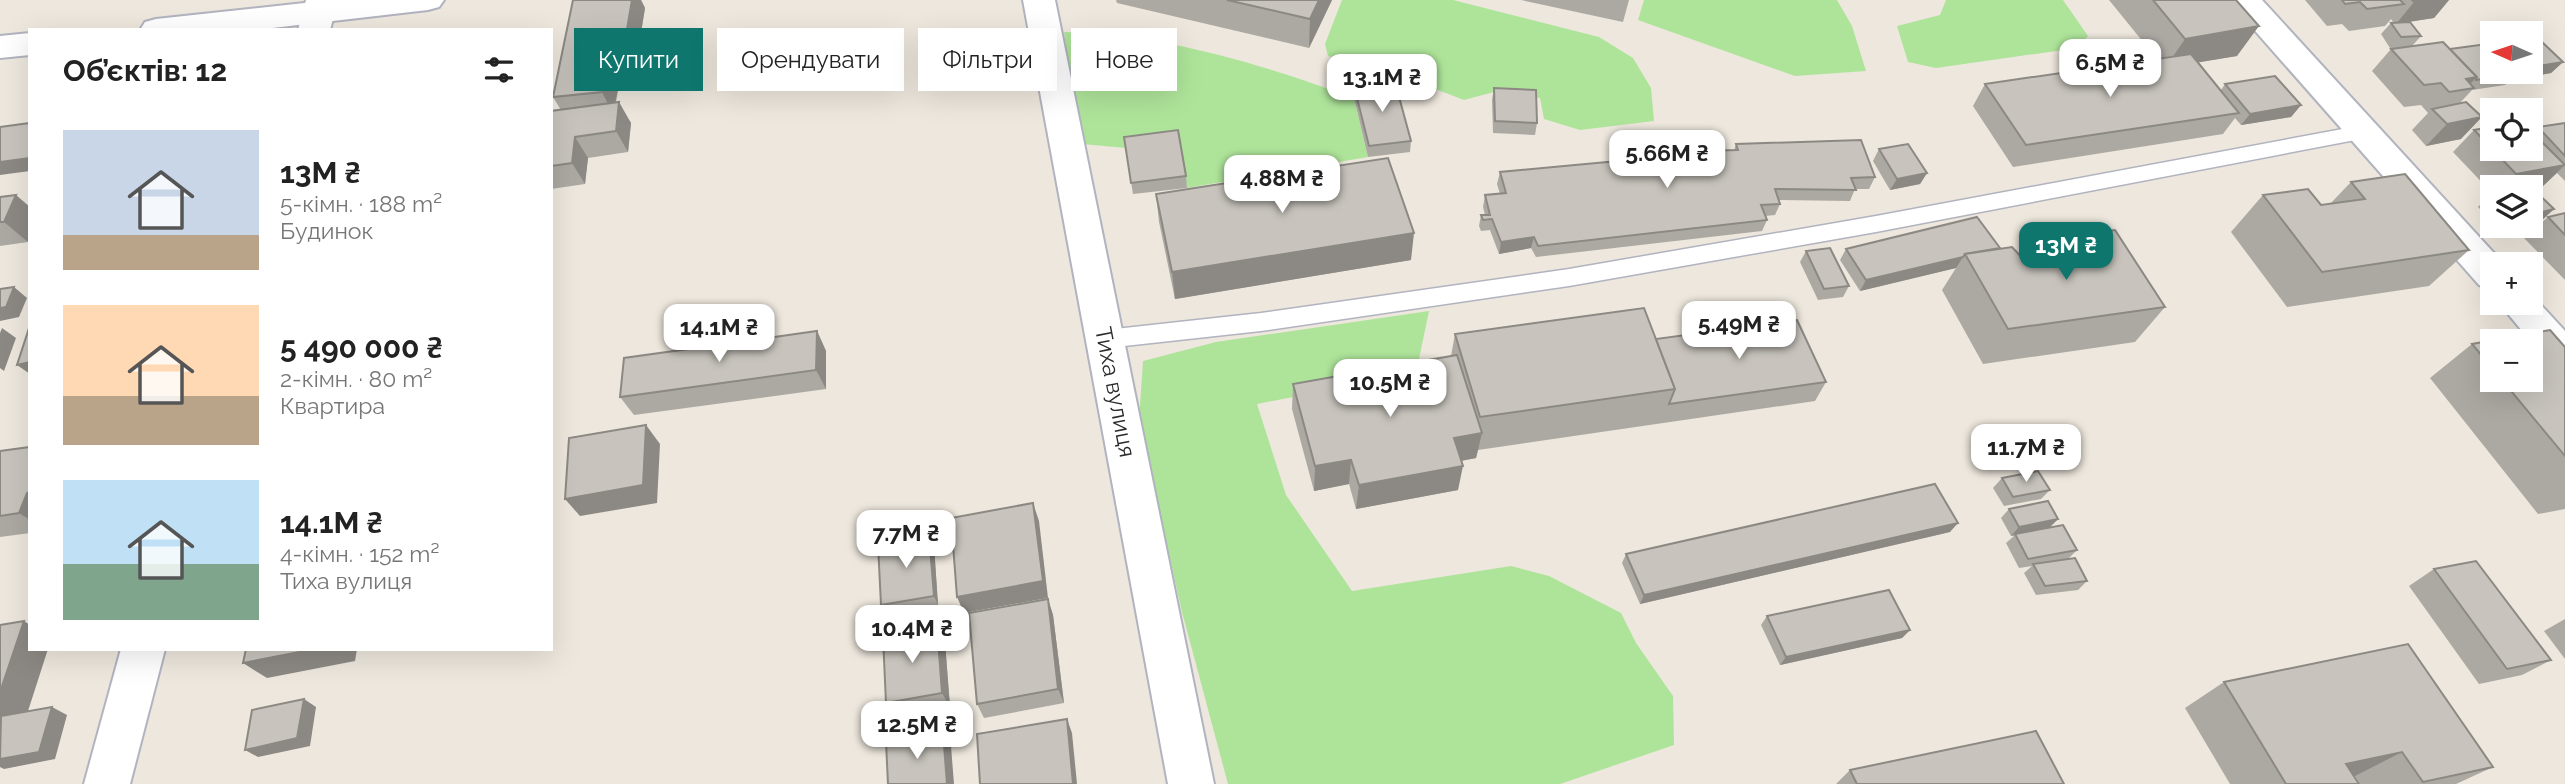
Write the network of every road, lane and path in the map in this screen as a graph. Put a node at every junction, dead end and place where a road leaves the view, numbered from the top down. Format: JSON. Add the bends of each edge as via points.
{"nodes":[{"id":1,"x":428,"y":0,"type":"edge"},
{"id":2,"x":1039,"y":0,"type":"edge"},
{"id":3,"x":2244,"y":0,"type":"edge"},
{"id":4,"x":318,"y":14,"type":"edge"},
{"id":5,"x":176,"y":28,"type":"edge"},
{"id":6,"x":28,"y":44,"type":"edge"},
{"id":7,"x":0,"y":47,"type":"edge"},
{"id":8,"x":2364,"y":132,"type":"junction"},
{"id":9,"x":2480,"y":262,"type":"edge"},
{"id":10,"x":2528,"y":315,"type":"edge"},
{"id":11,"x":1106,"y":339,"type":"junction"},
{"id":12,"x":2565,"y":356,"type":"edge"},
{"id":13,"x":143,"y":651,"type":"edge"},
{"id":14,"x":107,"y":784,"type":"edge"},
{"id":15,"x":1191,"y":784,"type":"edge"}],
"edges":[{"from":1,"to":4,"type":"street"},
{"from":2,"to":11,"type":"street","name":"Тиха вулиця"},
{"from":3,"to":8,"type":"street"},
{"from":4,"to":5,"type":"street"},
{"from":6,"to":7,"type":"street"},
{"from":8,"to":9,"type":"street"},
{"from":8,"to":11,"type":"lane","via":[[1683,259],[1319,314]]},
{"from":10,"to":12,"type":"street"},
{"from":11,"to":15,"type":"street","name":"Тиха вулиця"},
{"from":13,"to":14,"type":"street"}]}
